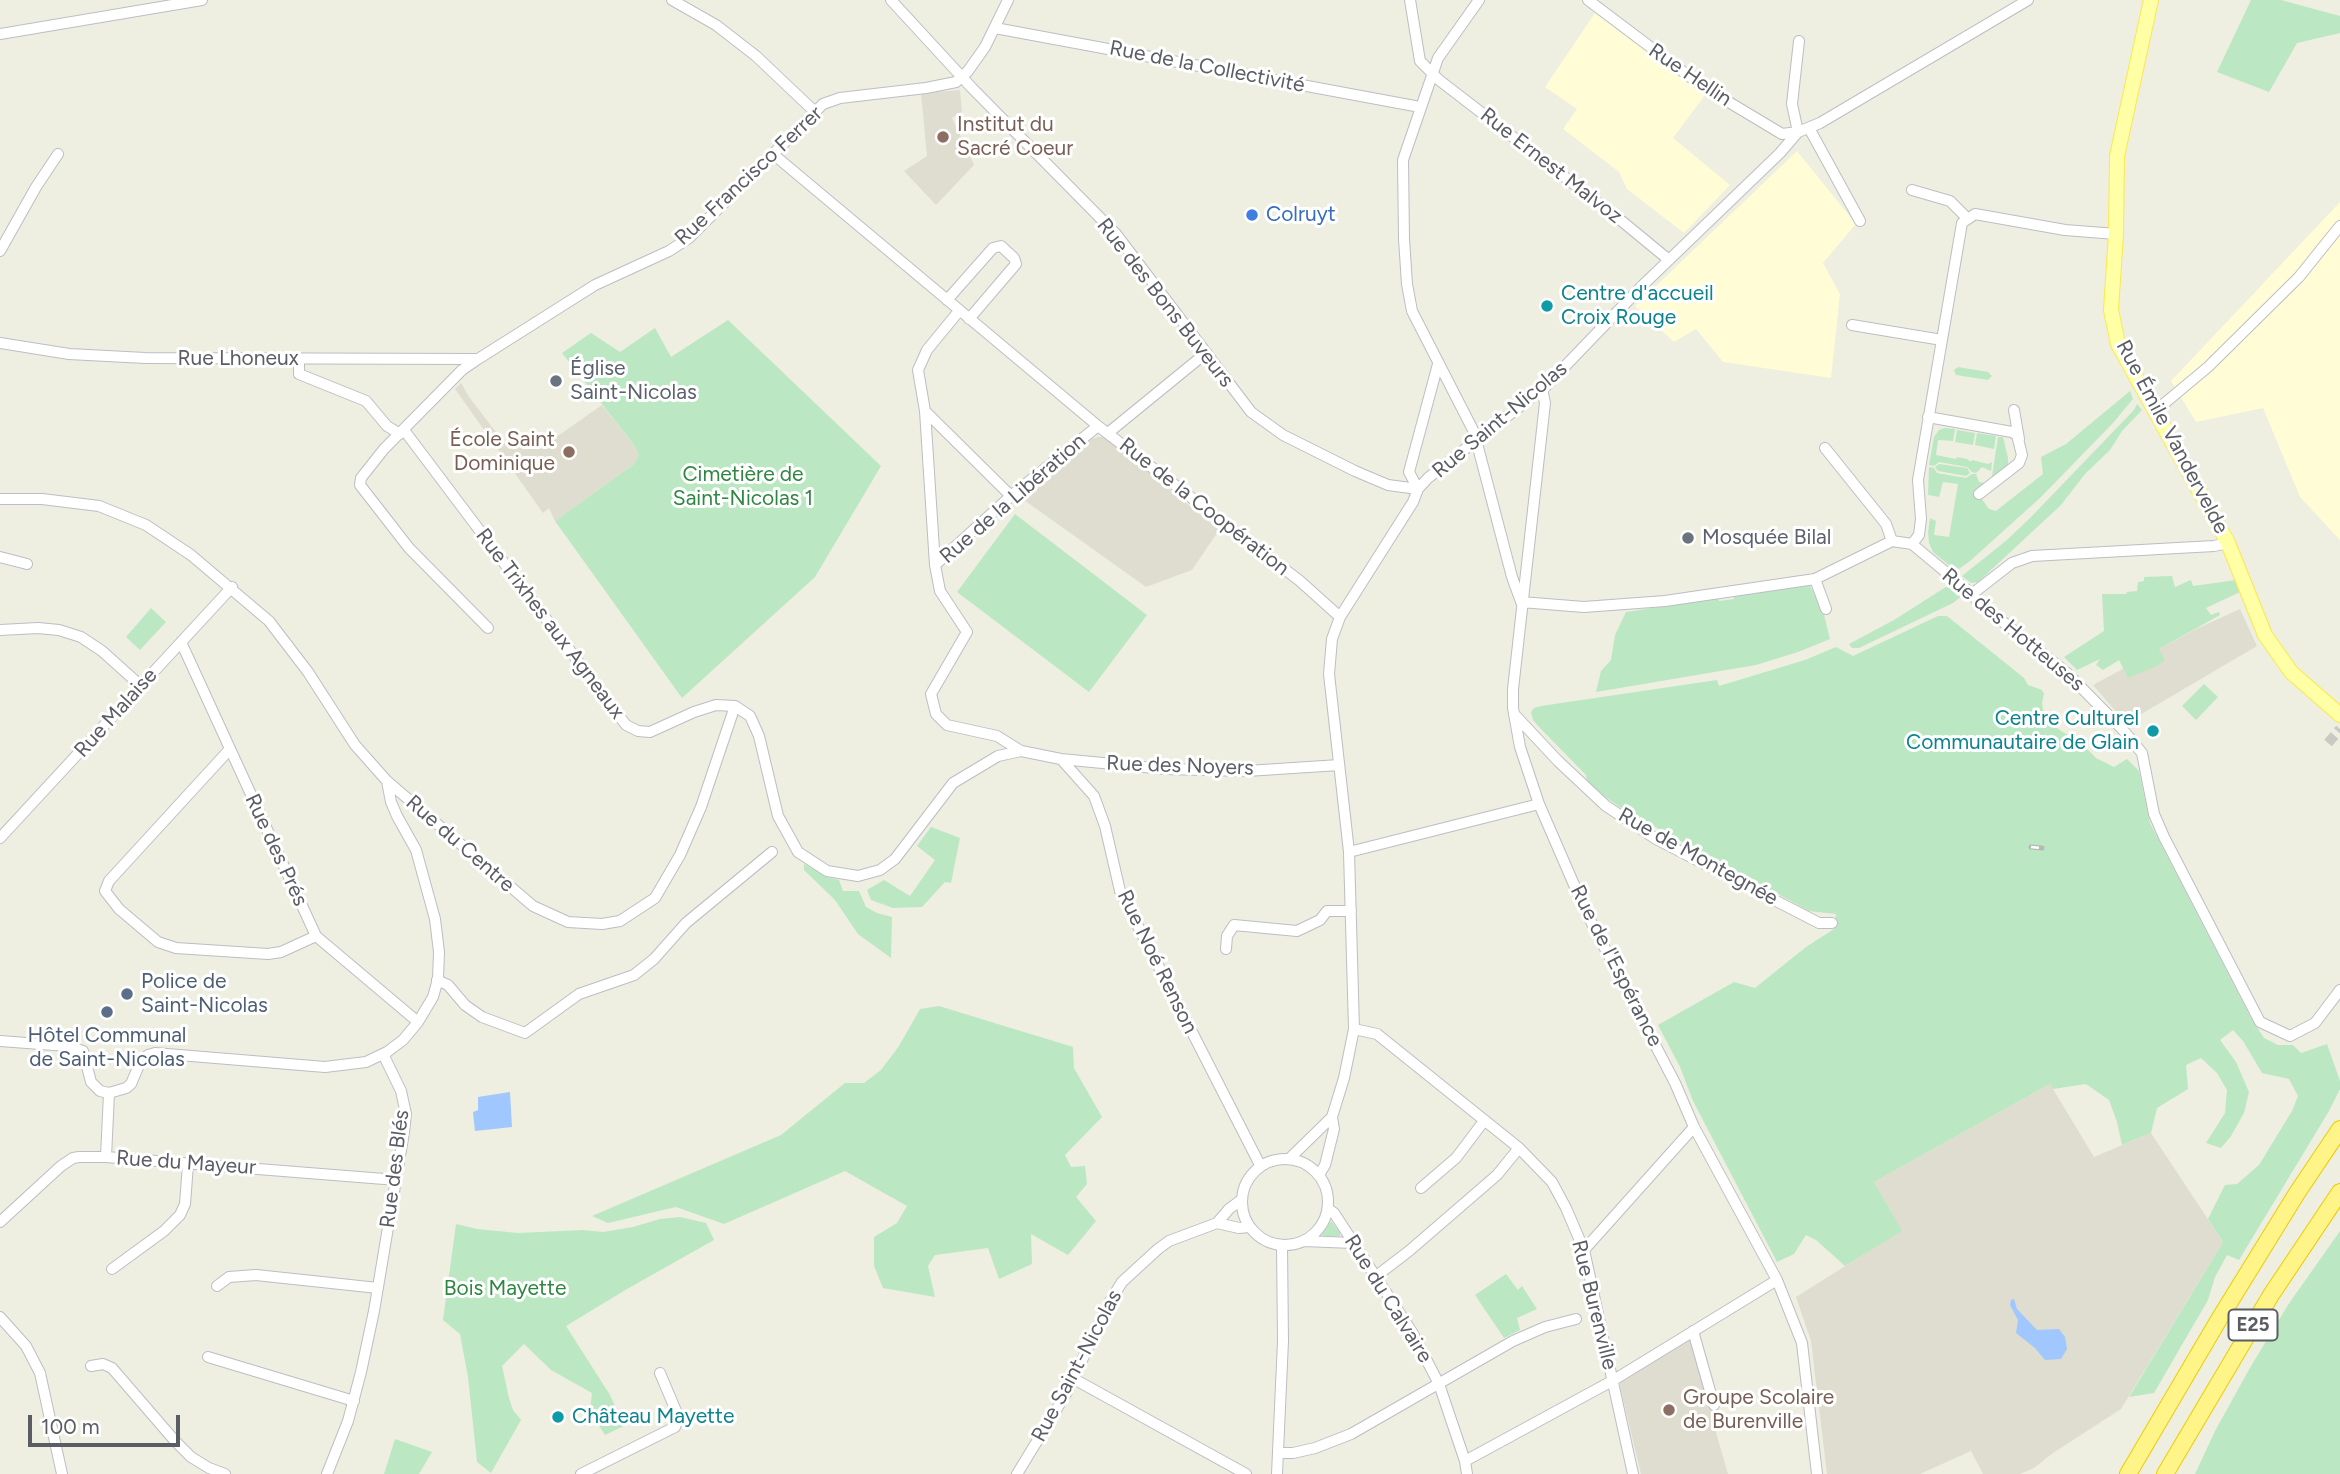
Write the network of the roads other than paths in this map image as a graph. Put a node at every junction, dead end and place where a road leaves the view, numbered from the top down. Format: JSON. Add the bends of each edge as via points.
{"nodes":[{"id":1,"x":202,"y":0,"type":"edge"},
{"id":2,"x":672,"y":0,"type":"edge"},
{"id":3,"x":689,"y":0,"type":"edge"},
{"id":4,"x":891,"y":0,"type":"edge"},
{"id":5,"x":1008,"y":0,"type":"edge"},
{"id":6,"x":1410,"y":0,"type":"edge"},
{"id":7,"x":1479,"y":0,"type":"edge"},
{"id":8,"x":1588,"y":0,"type":"edge"},
{"id":9,"x":2028,"y":0,"type":"edge"},
{"id":10,"x":2151,"y":0,"type":"edge"},
{"id":11,"x":703,"y":17,"type":"junction"},
{"id":12,"x":995,"y":28,"type":"junction"},
{"id":13,"x":0,"y":34,"type":"edge"},
{"id":14,"x":1799,"y":41,"type":"dead end"},
{"id":15,"x":1432,"y":72,"type":"junction"},
{"id":16,"x":962,"y":77,"type":"junction"},
{"id":17,"x":1420,"y":107,"type":"junction"},
{"id":18,"x":814,"y":111,"type":"junction"},
{"id":19,"x":1803,"y":130,"type":"junction"},
{"id":20,"x":773,"y":154,"type":"junction"},
{"id":21,"x":58,"y":155,"type":"dead end"},
{"id":22,"x":1912,"y":190,"type":"dead end"},
{"id":23,"x":1968,"y":219,"type":"junction"},
{"id":24,"x":1860,"y":221,"type":"dead end"},
{"id":25,"x":2340,"y":226,"type":"edge"},
{"id":26,"x":2116,"y":234,"type":"junction"},
{"id":27,"x":0,"y":251,"type":"edge"},
{"id":28,"x":1669,"y":260,"type":"junction"},
{"id":29,"x":947,"y":300,"type":"junction"},
{"id":30,"x":959,"y":311,"type":"junction"},
{"id":31,"x":969,"y":319,"type":"junction"},
{"id":32,"x":1852,"y":325,"type":"dead end"},
{"id":33,"x":1942,"y":340,"type":"junction"},
{"id":34,"x":0,"y":343,"type":"edge"},
{"id":35,"x":1206,"y":353,"type":"junction"},
{"id":36,"x":299,"y":359,"type":"junction"},
{"id":37,"x":478,"y":359,"type":"junction"},
{"id":38,"x":1438,"y":364,"type":"junction"},
{"id":39,"x":1542,"y":389,"type":"junction"},
{"id":40,"x":2014,"y":410,"type":"dead end"},
{"id":41,"x":925,"y":411,"type":"junction"},
{"id":42,"x":2154,"y":412,"type":"junction"},
{"id":43,"x":1928,"y":417,"type":"junction"},
{"id":44,"x":1098,"y":426,"type":"junction"},
{"id":45,"x":402,"y":432,"type":"junction"},
{"id":46,"x":1108,"y":433,"type":"junction"},
{"id":47,"x":2019,"y":439,"type":"junction"},
{"id":48,"x":1477,"y":441,"type":"junction"},
{"id":49,"x":1825,"y":448,"type":"dead end"},
{"id":50,"x":1419,"y":489,"type":"junction"},
{"id":51,"x":1979,"y":494,"type":"dead end"},
{"id":52,"x":1012,"y":496,"type":"junction"},
{"id":53,"x":0,"y":499,"type":"edge"},
{"id":54,"x":1892,"y":541,"type":"junction"},
{"id":55,"x":2228,"y":543,"type":"junction"},
{"id":56,"x":1912,"y":544,"type":"junction"},
{"id":57,"x":0,"y":557,"type":"edge"},
{"id":58,"x":27,"y":564,"type":"dead end"},
{"id":59,"x":935,"y":565,"type":"junction"},
{"id":60,"x":1815,"y":579,"type":"junction"},
{"id":61,"x":232,"y":587,"type":"junction"},
{"id":62,"x":1967,"y":591,"type":"junction"},
{"id":63,"x":1521,"y":602,"type":"junction"},
{"id":64,"x":1826,"y":609,"type":"dead end"},
{"id":65,"x":1340,"y":617,"type":"junction"},
{"id":66,"x":488,"y":628,"type":"dead end"},
{"id":67,"x":0,"y":630,"type":"edge"},
{"id":68,"x":181,"y":642,"type":"junction"},
{"id":69,"x":141,"y":686,"type":"junction"},
{"id":70,"x":735,"y":706,"type":"junction"},
{"id":71,"x":1514,"y":714,"type":"junction"},
{"id":72,"x":2340,"y":715,"type":"edge"},
{"id":73,"x":230,"y":749,"type":"junction"},
{"id":74,"x":1021,"y":751,"type":"junction"},
{"id":75,"x":1061,"y":759,"type":"junction"},
{"id":76,"x":1339,"y":761,"type":"junction"},
{"id":77,"x":387,"y":781,"type":"junction"},
{"id":78,"x":1539,"y":804,"type":"junction"},
{"id":79,"x":0,"y":838,"type":"edge"},
{"id":80,"x":772,"y":852,"type":"dead end"},
{"id":81,"x":1349,"y":852,"type":"junction"},
{"id":82,"x":1351,"y":911,"type":"junction"},
{"id":83,"x":1832,"y":923,"type":"dead end"},
{"id":84,"x":316,"y":936,"type":"junction"},
{"id":85,"x":1226,"y":949,"type":"dead end"},
{"id":86,"x":437,"y":981,"type":"junction"},
{"id":87,"x":2340,"y":990,"type":"edge"},
{"id":88,"x":418,"y":1021,"type":"junction"},
{"id":89,"x":1354,"y":1029,"type":"junction"},
{"id":90,"x":0,"y":1041,"type":"edge"},
{"id":91,"x":383,"y":1054,"type":"junction"},
{"id":92,"x":109,"y":1093,"type":"junction"},
{"id":93,"x":1332,"y":1116,"type":"junction"},
{"id":94,"x":1484,"y":1121,"type":"junction"},
{"id":95,"x":1694,"y":1127,"type":"junction"},
{"id":96,"x":2340,"y":1129,"type":"edge"},
{"id":97,"x":1519,"y":1148,"type":"junction"},
{"id":98,"x":106,"y":1157,"type":"junction"},
{"id":99,"x":1290,"y":1158,"type":"junction"},
{"id":100,"x":188,"y":1164,"type":"junction"},
{"id":101,"x":1260,"y":1165,"type":"junction"},
{"id":102,"x":1320,"y":1175,"type":"junction"},
{"id":103,"x":397,"y":1180,"type":"junction"},
{"id":104,"x":1421,"y":1188,"type":"dead end"},
{"id":105,"x":2340,"y":1192,"type":"edge"},
{"id":106,"x":1241,"y":1200,"type":"junction"},
{"id":107,"x":1328,"y":1209,"type":"junction"},
{"id":108,"x":0,"y":1222,"type":"edge"},
{"id":109,"x":1217,"y":1223,"type":"junction"},
{"id":110,"x":1249,"y":1227,"type":"junction"},
{"id":111,"x":1304,"y":1241,"type":"junction"},
{"id":112,"x":1353,"y":1244,"type":"junction"},
{"id":113,"x":1282,"y":1245,"type":"junction"},
{"id":114,"x":1584,"y":1250,"type":"junction"},
{"id":115,"x":112,"y":1269,"type":"dead end"},
{"id":116,"x":1375,"y":1276,"type":"junction"},
{"id":117,"x":1777,"y":1280,"type":"junction"},
{"id":118,"x":218,"y":1286,"type":"dead end"},
{"id":119,"x":379,"y":1288,"type":"junction"},
{"id":120,"x":0,"y":1317,"type":"edge"},
{"id":121,"x":1576,"y":1319,"type":"dead end"},
{"id":122,"x":1693,"y":1331,"type":"junction"},
{"id":123,"x":208,"y":1357,"type":"dead end"},
{"id":124,"x":91,"y":1366,"type":"dead end"},
{"id":125,"x":660,"y":1373,"type":"dead end"},
{"id":126,"x":1073,"y":1379,"type":"junction"},
{"id":127,"x":1612,"y":1381,"type":"junction"},
{"id":128,"x":1439,"y":1384,"type":"junction"},
{"id":129,"x":354,"y":1401,"type":"junction"},
{"id":130,"x":1714,"y":1405,"type":"dead end"},
{"id":131,"x":2193,"y":1426,"type":"junction"},
{"id":132,"x":1278,"y":1453,"type":"junction"},
{"id":133,"x":2137,"y":1457,"type":"junction"},
{"id":134,"x":1465,"y":1461,"type":"junction"},
{"id":135,"x":62,"y":1474,"type":"edge"},
{"id":136,"x":225,"y":1474,"type":"edge"},
{"id":137,"x":327,"y":1474,"type":"edge"},
{"id":138,"x":581,"y":1474,"type":"edge"},
{"id":139,"x":1017,"y":1474,"type":"edge"},
{"id":140,"x":1246,"y":1474,"type":"edge"},
{"id":141,"x":1277,"y":1474,"type":"edge"},
{"id":142,"x":1467,"y":1474,"type":"edge"},
{"id":143,"x":1633,"y":1474,"type":"edge"},
{"id":144,"x":1817,"y":1474,"type":"edge"},
{"id":145,"x":2119,"y":1474,"type":"edge"},
{"id":146,"x":2128,"y":1474,"type":"edge"},
{"id":147,"x":2165,"y":1474,"type":"edge"},
{"id":148,"x":2178,"y":1474,"type":"edge"}],
"edges":[{"from":1,"to":13,"type":"street"},
{"from":2,"to":11,"type":"street"},
{"from":3,"to":11,"type":"street"},
{"from":4,"to":16,"type":"street","name":"Rue des Bons Buveurs"},
{"from":5,"to":12,"type":"street"},
{"from":6,"to":15,"type":"street","via":[[1420,61]]},
{"from":7,"to":15,"type":"street","name":"Rue de l'Espérance"},
{"from":8,"to":19,"type":"street","name":"Rue Hellin","via":[[1702,86],[1782,134]]},
{"from":9,"to":19,"type":"street","name":"Rue Saint-Nicolas"},
{"from":10,"to":26,"type":"main road","name":"Rue Émile Vandervelde","via":[[2117,156]]},
{"from":11,"to":18,"type":"street","via":[[756,56]]},
{"from":12,"to":16,"type":"street"},
{"from":12,"to":17,"type":"street","name":"Rue de la Collectivité"},
{"from":14,"to":19,"type":"street","via":[[1792,104]]},
{"from":15,"to":17,"type":"street","name":"Rue de l'Espérance"},
{"from":15,"to":28,"type":"street","name":"Rue Ernest Malvoz"},
{"from":16,"to":18,"type":"street","name":"Rue Francisco Ferrer","via":[[926,88],[840,98]]},
{"from":16,"to":35,"type":"street","name":"Rue des Bons Buveurs","via":[[1116,234]]},
{"from":17,"to":38,"type":"street","name":"Rue de l'Espérance","via":[[1403,160],[1406,273],[1412,311]]},
{"from":18,"to":20,"type":"street","name":"Rue Francisco Ferrer"},
{"from":19,"to":24,"type":"street"},
{"from":19,"to":28,"type":"street","name":"Rue Saint-Nicolas"},
{"from":20,"to":29,"type":"street","name":"Rue de la Coopération"},
{"from":20,"to":37,"type":"street","name":"Rue Francisco Ferrer","via":[[689,238],[595,285]]},
{"from":21,"to":27,"type":"street"},
{"from":22,"to":23,"type":"street","via":[[1950,201]]},
{"from":23,"to":26,"type":"street","via":[[1975,214]]},
{"from":23,"to":33,"type":"street","via":[[1962,222]]},
{"from":25,"to":42,"type":"street","via":[[2298,277],[2208,367]]},
{"from":26,"to":42,"type":"main road","name":"Rue Émile Vandervelde","via":[[2111,310],[2118,344]]},
{"from":28,"to":39,"type":"street","name":"Rue Saint-Nicolas"},
{"from":29,"to":30,"type":"street","name":"Rue de la Coopération"},
{"from":29,"to":31,"type":"street","via":[[993,248],[1002,247],[1016,264]]},
{"from":30,"to":31,"type":"street","name":"Rue de la Coopération"},
{"from":30,"to":41,"type":"street","via":[[927,350],[918,370]]},
{"from":31,"to":44,"type":"street","name":"Rue de la Coopération"},
{"from":32,"to":33,"type":"street"},
{"from":33,"to":43,"type":"street"},
{"from":34,"to":36,"type":"street","name":"Rue Lhoneux","via":[[69,354]]},
{"from":35,"to":46,"type":"street","name":"Rue de la Libération"},
{"from":35,"to":50,"type":"street","name":"Rue des Bons Buveurs","via":[[1251,412],[1272,428],[1377,481]]},
{"from":36,"to":37,"type":"street","name":"Rue Lhoneux"},
{"from":36,"to":45,"type":"street","name":"Rue Trixhes aux Agneaux","via":[[299,374],[366,401],[387,426]]},
{"from":37,"to":45,"type":"street"},
{"from":38,"to":48,"type":"street","name":"Rue de l'Espérance"},
{"from":38,"to":50,"type":"street","via":[[1409,472]]},
{"from":39,"to":48,"type":"street","name":"Rue Saint-Nicolas"},
{"from":39,"to":63,"type":"street","via":[[1545,403]]},
{"from":40,"to":47,"type":"street"},
{"from":41,"to":52,"type":"street"},
{"from":41,"to":59,"type":"street"},
{"from":42,"to":55,"type":"main road","name":"Rue Émile Vandervelde"},
{"from":43,"to":47,"type":"street","via":[[2012,432]]},
{"from":43,"to":56,"type":"street","via":[[1917,481],[1922,519]]},
{"from":44,"to":46,"type":"street","name":"Rue de la Coopération"},
{"from":44,"to":52,"type":"street","name":"Rue de la Libération"},
{"from":45,"to":66,"type":"street","via":[[384,449],[360,485],[409,548]]},
{"from":45,"to":70,"type":"street","name":"Rue Trixhes aux Agneaux","via":[[626,725],[650,732],[716,705]]},
{"from":46,"to":65,"type":"street","name":"Rue de la Coopération"},
{"from":47,"to":51,"type":"street","via":[[2019,463]]},
{"from":48,"to":50,"type":"street","name":"Rue Saint-Nicolas"},
{"from":48,"to":63,"type":"street","name":"Rue de l'Espérance"},
{"from":49,"to":54,"type":"street","via":[[1886,524]]},
{"from":50,"to":65,"type":"street","name":"Rue Saint-Nicolas"},
{"from":52,"to":59,"type":"street","name":"Rue de la Libération"},
{"from":53,"to":61,"type":"street","name":"Rue du Centre","via":[[99,506],[146,524]]},
{"from":54,"to":56,"type":"street"},
{"from":54,"to":60,"type":"street"},
{"from":55,"to":62,"type":"street","via":[[2032,555]]},
{"from":55,"to":72,"type":"main road","name":"Rue Émile Vandervelde","via":[[2270,642],[2291,672]]},
{"from":56,"to":62,"type":"street","name":"Rue des Hotteuses"},
{"from":57,"to":58,"type":"street"},
{"from":59,"to":74,"type":"street","name":"Rue de la Libération","via":[[940,591],[967,632],[931,694],[936,714],[947,724],[998,736]]},
{"from":60,"to":63,"type":"street","via":[[1624,605]]},
{"from":60,"to":64,"type":"street"},
{"from":61,"to":68,"type":"street","name":"Rue Malaise"},
{"from":61,"to":77,"type":"street","name":"Rue du Centre","via":[[269,621],[355,745]]},
{"from":62,"to":87,"type":"street","name":"Rue des Hotteuses","via":[[2067,673],[2142,752],[2154,814],[2164,837],[2260,1022],[2290,1036],[2315,1023]]},
{"from":63,"to":71,"type":"street","name":"Rue de l'Espérance"},
{"from":65,"to":76,"type":"street","name":"Rue Saint-Nicolas","via":[[1330,654]]},
{"from":67,"to":69,"type":"street","via":[[38,628],[81,637]]},
{"from":68,"to":69,"type":"street","name":"Rue Malaise"},
{"from":68,"to":73,"type":"street","name":"Rue des Prés"},
{"from":69,"to":79,"type":"street","name":"Rue Malaise"},
{"from":70,"to":74,"type":"street","via":[[750,716],[759,736],[778,816],[798,852],[827,871],[858,876],[880,870],[895,859],[953,783],[998,756]]},
{"from":70,"to":77,"type":"street","name":"Rue du Centre","via":[[701,807],[655,898],[620,920],[602,925],[568,922],[533,906]]},
{"from":71,"to":78,"type":"street","name":"Rue de l'Espérance"},
{"from":71,"to":83,"type":"street","name":"Rue de Montegnée","via":[[1606,806],[1656,839],[1819,923]]},
{"from":73,"to":84,"type":"street","name":"Rue des Prés"},
{"from":73,"to":84,"type":"street","via":[[109,881],[105,891],[158,943],[176,948],[268,954]]},
{"from":74,"to":75,"type":"street","name":"Rue des Noyers"},
{"from":75,"to":76,"type":"street","name":"Rue des Noyers","via":[[1219,771]]},
{"from":75,"to":101,"type":"street","name":"Rue Noé Renson","via":[[1094,796],[1120,891]]},
{"from":76,"to":81,"type":"street","name":"Rue Saint-Nicolas"},
{"from":77,"to":86,"type":"street","via":[[391,802],[416,850],[435,919]]},
{"from":78,"to":81,"type":"street"},
{"from":78,"to":95,"type":"street","name":"Rue de l'Espérance","via":[[1585,910]]},
{"from":80,"to":86,"type":"street","via":[[686,923],[634,975],[579,994],[525,1033],[482,1017],[448,985]]},
{"from":81,"to":82,"type":"street","name":"Rue Saint-Nicolas"},
{"from":82,"to":85,"type":"street","via":[[1327,911],[1320,920],[1297,931],[1234,925]]},
{"from":82,"to":89,"type":"street","name":"Rue Saint-Nicolas"},
{"from":84,"to":88,"type":"street","name":"Rue des Prés"},
{"from":86,"to":88,"type":"street"},
{"from":88,"to":91,"type":"street","via":[[403,1040]]},
{"from":89,"to":93,"type":"street","name":"Rue Saint-Nicolas"},
{"from":89,"to":94,"type":"street","name":"Rue Burenville","via":[[1377,1034]]},
{"from":90,"to":92,"type":"street","via":[[67,1045],[83,1051],[91,1082]]},
{"from":91,"to":92,"type":"street","via":[[366,1062],[325,1067],[155,1053],[139,1065],[131,1084]]},
{"from":91,"to":103,"type":"street","name":"Rue des Blés","via":[[401,1091],[406,1114]]},
{"from":92,"to":98,"type":"street"},
{"from":93,"to":99,"type":"street","name":"Rue Saint-Nicolas"},
{"from":93,"to":102,"type":"street","name":"Rue Saint-Nicolas","via":[[1334,1129]]},
{"from":94,"to":97,"type":"street","name":"Rue Burenville"},
{"from":94,"to":104,"type":"street","via":[[1456,1158]]},
{"from":95,"to":114,"type":"street"},
{"from":95,"to":117,"type":"street","name":"Rue de l'Espérance"},
{"from":96,"to":133,"type":"highway","number":"E25"},
{"from":97,"to":114,"type":"street","name":"Rue Burenville","via":[[1552,1182]]},
{"from":97,"to":116,"type":"street","via":[[1497,1175]]},
{"from":98,"to":100,"type":"street","name":"Rue du Mayeur"},
{"from":98,"to":108,"type":"street","name":"Rue du Mayeur","via":[[69,1160]]},
{"from":99,"to":101,"type":"street"},
{"from":99,"to":102,"type":"street","via":[[1306,1163]]},
{"from":100,"to":103,"type":"street","name":"Rue du Mayeur"},
{"from":100,"to":115,"type":"street","via":[[180,1215]]},
{"from":101,"to":106,"type":"street","via":[[1244,1186]]},
{"from":102,"to":107,"type":"street"},
{"from":103,"to":119,"type":"street","name":"Rue des Blés"},
{"from":105,"to":131,"type":"highway","number":"E25","via":[[2271,1295]]},
{"from":106,"to":109,"type":"street","name":"Rue Saint-Nicolas"},
{"from":106,"to":110,"type":"street"},
{"from":107,"to":111,"type":"street","via":[[1324,1222]]},
{"from":107,"to":112,"type":"street","name":"Rue du Calvaire"},
{"from":109,"to":110,"type":"street","name":"Rue Saint-Nicolas"},
{"from":109,"to":126,"type":"street","name":"Rue Saint-Nicolas","via":[[1169,1241],[1128,1275],[1111,1299]]},
{"from":110,"to":113,"type":"street","via":[[1258,1236]]},
{"from":111,"to":112,"type":"street"},
{"from":111,"to":113,"type":"street"},
{"from":112,"to":116,"type":"street","name":"Rue du Calvaire"},
{"from":113,"to":132,"type":"street"},
{"from":114,"to":127,"type":"street","name":"Rue Burenville"},
{"from":116,"to":128,"type":"street","name":"Rue du Calvaire"},
{"from":117,"to":122,"type":"street"},
{"from":117,"to":144,"type":"street","name":"Rue de l'Espérance","via":[[1802,1343]]},
{"from":118,"to":119,"type":"street","via":[[229,1277],[256,1275]]},
{"from":119,"to":129,"type":"street","name":"Rue des Blés"},
{"from":120,"to":135,"type":"street","via":[[26,1346],[40,1373]]},
{"from":121,"to":128,"type":"street","via":[[1514,1341]]},
{"from":122,"to":127,"type":"street"},
{"from":122,"to":130,"type":"street"},
{"from":123,"to":129,"type":"street"},
{"from":124,"to":136,"type":"street","via":[[112,1368],[191,1457]]},
{"from":125,"to":138,"type":"street","via":[[679,1418],[675,1427]]},
{"from":126,"to":139,"type":"street","name":"Rue Saint-Nicolas"},
{"from":126,"to":140,"type":"street"},
{"from":127,"to":134,"type":"street"},
{"from":127,"to":143,"type":"street","name":"Rue Burenville"},
{"from":128,"to":132,"type":"street","via":[[1351,1434],[1293,1454]]},
{"from":128,"to":134,"type":"street","name":"Rue du Calvaire"},
{"from":129,"to":137,"type":"street","name":"Rue des Blés"},
{"from":131,"to":147,"type":"highway","number":"E25"},
{"from":131,"to":148,"type":"highway"},
{"from":132,"to":141,"type":"street"},
{"from":133,"to":145,"type":"highway"},
{"from":133,"to":146,"type":"highway","number":"E25"},
{"from":134,"to":142,"type":"street","name":"Rue du Calvaire"}]}
